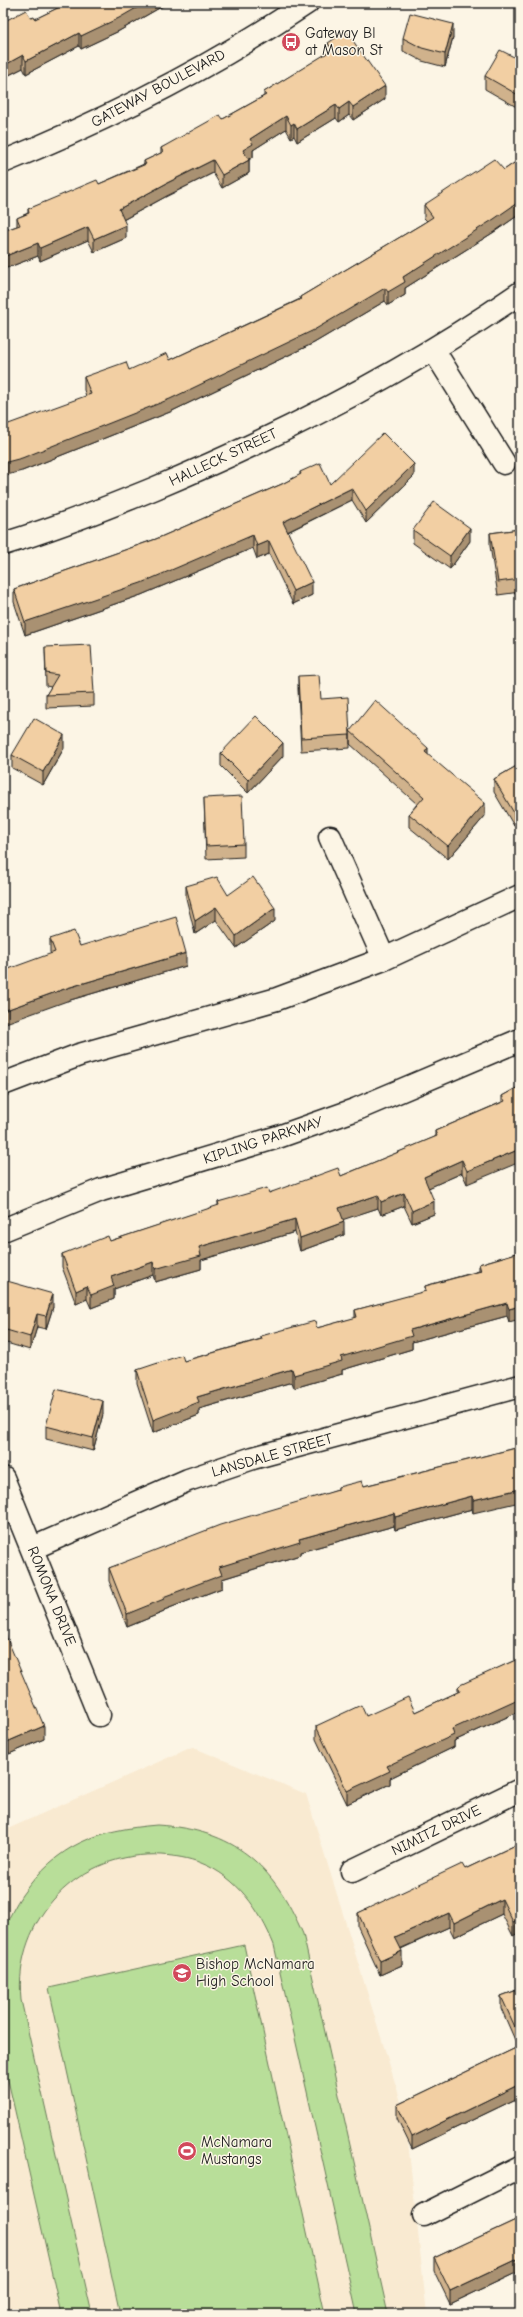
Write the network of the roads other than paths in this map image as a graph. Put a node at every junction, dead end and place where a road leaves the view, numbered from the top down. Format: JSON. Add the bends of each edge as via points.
{"nodes":[{"id":1,"x":307,"y":3,"type":"edge"},
{"id":2,"x":3,"y":162,"type":"edge"},
{"id":3,"x":520,"y":293,"type":"edge"},
{"id":4,"x":433,"y":349,"type":"junction"},
{"id":5,"x":504,"y":463,"type":"dead end"},
{"id":6,"x":3,"y":544,"type":"edge"},
{"id":7,"x":330,"y":837,"type":"dead end"},
{"id":8,"x":520,"y":896,"type":"edge"},
{"id":9,"x":384,"y":959,"type":"junction"},
{"id":10,"x":520,"y":1040,"type":"edge"},
{"id":11,"x":3,"y":1084,"type":"edge"},
{"id":12,"x":3,"y":1230,"type":"edge"},
{"id":13,"x":520,"y":1386,"type":"edge"},
{"id":14,"x":3,"y":1478,"type":"edge"},
{"id":15,"x":33,"y":1548,"type":"junction"},
{"id":16,"x":99,"y":1715,"type":"dead end"},
{"id":17,"x":520,"y":1790,"type":"edge"},
{"id":18,"x":352,"y":1871,"type":"dead end"},
{"id":19,"x":520,"y":2167,"type":"edge"},
{"id":20,"x":424,"y":2215,"type":"dead end"}],
"edges":[{"from":1,"to":2,"type":"street","name":"GATEWAY BOULEVARD","via":[[201,67],[120,111]]},
{"from":3,"to":4,"type":"street","name":"HALLECK STREET"},
{"from":4,"to":5,"type":"street"},
{"from":4,"to":6,"type":"street","name":"HALLECK STREET","via":[[242,450],[101,510]]},
{"from":7,"to":9,"type":"street"},
{"from":8,"to":9,"type":"street"},
{"from":9,"to":11,"type":"street","via":[[277,999],[79,1055]]},
{"from":10,"to":12,"type":"street","name":"KIPLING PARKWAY","via":[[357,1109],[278,1137],[101,1190]]},
{"from":13,"to":15,"type":"street","name":"LANSDALE STREET","via":[[253,1458],[188,1480]]},
{"from":14,"to":15,"type":"street","name":"ROMONA DRIVE"},
{"from":15,"to":16,"type":"street","name":"ROMONA DRIVE"},
{"from":17,"to":18,"type":"street","name":"NIMITZ DRIVE"},
{"from":19,"to":20,"type":"street"}]}
